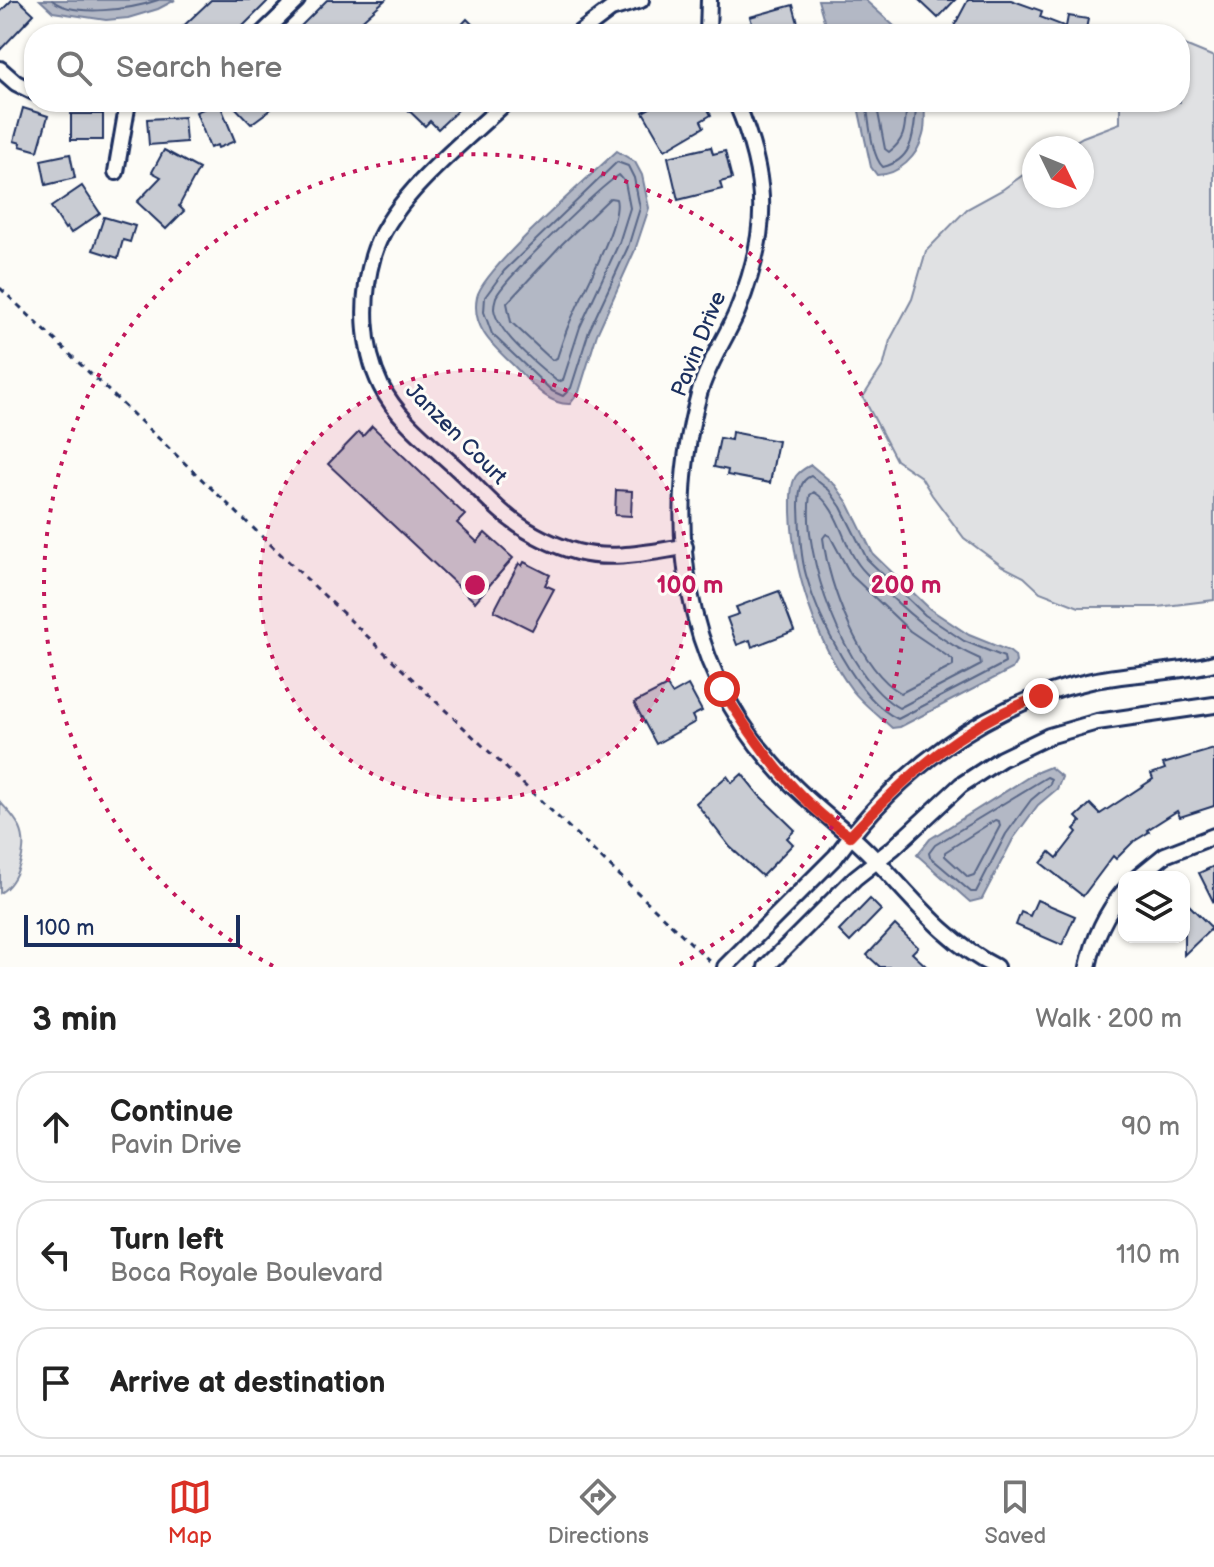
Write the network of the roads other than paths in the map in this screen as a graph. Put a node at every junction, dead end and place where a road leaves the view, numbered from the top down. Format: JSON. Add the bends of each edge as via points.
{"nodes":[{"id":1,"x":297,"y":0,"type":"edge"},
{"id":2,"x":641,"y":0,"type":"edge"},
{"id":3,"x":709,"y":0,"type":"edge"},
{"id":4,"x":272,"y":24,"type":"edge"},
{"id":5,"x":591,"y":24,"type":"edge"},
{"id":6,"x":708,"y":24,"type":"edge"},
{"id":7,"x":0,"y":69,"type":"edge"},
{"id":8,"x":24,"y":87,"type":"edge"},
{"id":9,"x":126,"y":112,"type":"edge"},
{"id":10,"x":496,"y":112,"type":"edge"},
{"id":11,"x":741,"y":112,"type":"edge"},
{"id":12,"x":116,"y":172,"type":"dead end"},
{"id":13,"x":685,"y":547,"type":"junction"},
{"id":14,"x":1214,"y":663,"type":"edge"},
{"id":15,"x":1214,"y":705,"type":"edge"},
{"id":16,"x":850,"y":836,"type":"junction"},
{"id":17,"x":1214,"y":836,"type":"edge"},
{"id":18,"x":876,"y":861,"type":"junction"},
{"id":19,"x":1145,"y":871,"type":"edge"},
{"id":20,"x":1118,"y":899,"type":"edge"},
{"id":21,"x":725,"y":967,"type":"edge"},
{"id":22,"x":766,"y":967,"type":"edge"},
{"id":23,"x":996,"y":967,"type":"edge"},
{"id":24,"x":1088,"y":967,"type":"edge"}],
"edges":[{"from":1,"to":4,"type":"street"},
{"from":2,"to":5,"type":"street","via":[[611,9]]},
{"from":3,"to":6,"type":"street"},
{"from":7,"to":8,"type":"street"},
{"from":9,"to":12,"type":"street"},
{"from":10,"to":13,"type":"street","name":"Janzen Court","via":[[411,193],[390,219],[373,255],[365,293],[366,341],[381,387],[405,419],[512,521],[546,541],[579,553],[626,556]]},
{"from":11,"to":13,"type":"street","name":"Pavin Drive","via":[[762,181],[762,222],[736,313],[699,392],[683,490]]},
{"from":13,"to":16,"type":"street","name":"Pavin Drive","via":[[688,593],[702,647],[722,689],[772,764]]},
{"from":14,"to":16,"type":"street","via":[[1089,681],[997,714],[929,759]]},
{"from":15,"to":18,"type":"street","via":[[1112,718],[1024,746],[961,785]]},
{"from":16,"to":18,"type":"street","name":"Pavin Drive"},
{"from":16,"to":21,"type":"street"},
{"from":17,"to":19,"type":"street","via":[[1165,855]]},
{"from":18,"to":22,"type":"street"},
{"from":18,"to":23,"type":"street","name":"Pavin Drive","via":[[948,935]]},
{"from":20,"to":24,"type":"street","via":[[1099,929]]}]}
